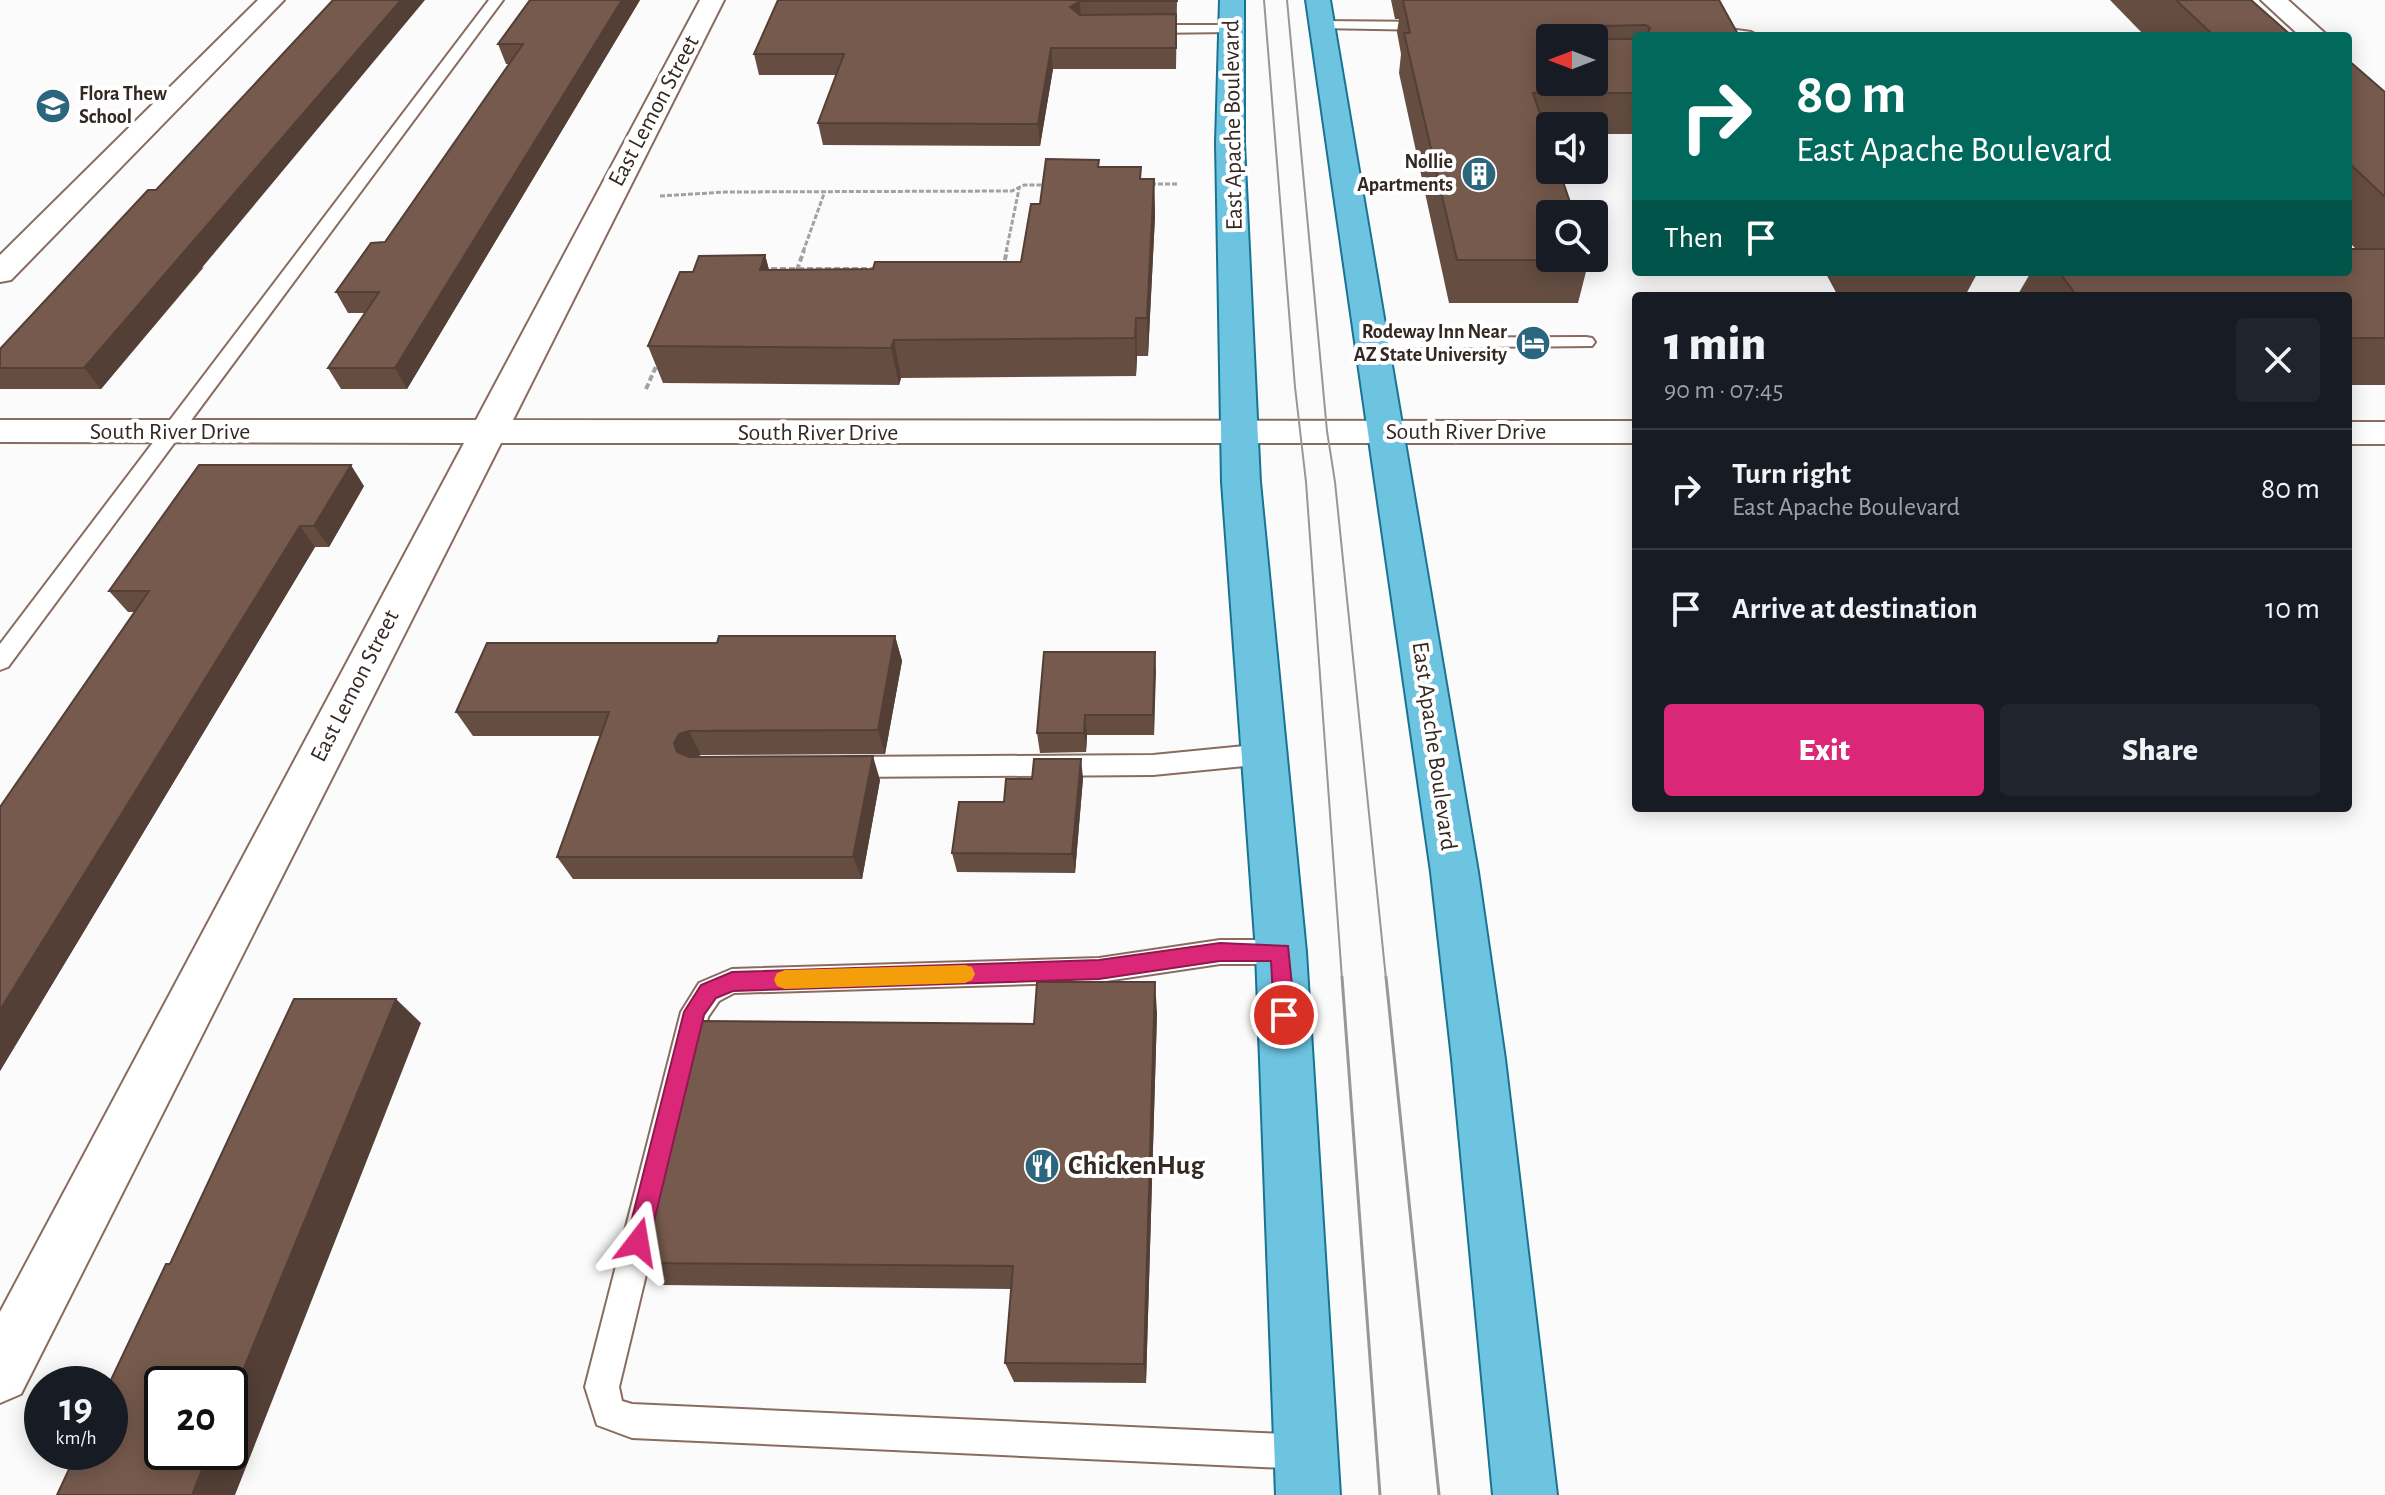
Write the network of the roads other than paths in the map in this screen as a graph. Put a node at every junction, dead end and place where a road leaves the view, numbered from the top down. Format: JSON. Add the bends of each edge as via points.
{"nodes":[{"id":1,"x":272,"y":0,"type":"edge"},
{"id":2,"x":496,"y":0,"type":"edge"},
{"id":3,"x":712,"y":0,"type":"edge"},
{"id":4,"x":2273,"y":0,"type":"edge"},
{"id":5,"x":1320,"y":13,"type":"edge"},
{"id":6,"x":1232,"y":14,"type":"edge"},
{"id":7,"x":1444,"y":26,"type":"edge"},
{"id":8,"x":1127,"y":29,"type":"edge"},
{"id":9,"x":1687,"y":30,"type":"edge"},
{"id":10,"x":1708,"y":32,"type":"edge"},
{"id":11,"x":2310,"y":32,"type":"edge"},
{"id":12,"x":0,"y":273,"type":"edge"},
{"id":13,"x":1586,"y":342,"type":"dead end"},
{"id":14,"x":1375,"y":343,"type":"junction"},
{"id":15,"x":0,"y":431,"type":"edge"},
{"id":16,"x":1389,"y":431,"type":"junction"},
{"id":17,"x":172,"y":432,"type":"junction"},
{"id":18,"x":1632,"y":432,"type":"edge"},
{"id":19,"x":486,"y":433,"type":"junction"},
{"id":20,"x":1240,"y":433,"type":"junction"},
{"id":21,"x":2352,"y":433,"type":"edge"},
{"id":22,"x":2385,"y":433,"type":"edge"},
{"id":23,"x":0,"y":661,"type":"edge"},
{"id":24,"x":1265,"y":754,"type":"junction"},
{"id":25,"x":826,"y":767,"type":"edge"},
{"id":26,"x":1281,"y":952,"type":"junction"},
{"id":27,"x":0,"y":1373,"type":"edge"},
{"id":28,"x":1307,"y":1474,"type":"edge"},
{"id":29,"x":1525,"y":1495,"type":"edge"}],
"edges":[{"from":1,"to":12,"type":"street"},
{"from":2,"to":17,"type":"lane"},
{"from":3,"to":19,"type":"street","name":"East Lemon Street"},
{"from":4,"to":11,"type":"street"},
{"from":5,"to":7,"type":"lane"},
{"from":5,"to":14,"type":"main road","name":"East Apache Boulevard"},
{"from":6,"to":8,"type":"lane"},
{"from":6,"to":20,"type":"main road","name":"East Apache Boulevard","via":[[1230,143]]},
{"from":9,"to":10,"type":"lane"},
{"from":13,"to":14,"type":"lane"},
{"from":14,"to":16,"type":"main road","name":"East Apache Boulevard"},
{"from":15,"to":17,"type":"street","name":"South River Drive"},
{"from":16,"to":18,"type":"street","name":"South River Drive"},
{"from":16,"to":20,"type":"street","name":"South River Drive"},
{"from":16,"to":29,"type":"main road","name":"East Apache Boulevard","via":[[1471,998]]},
{"from":17,"to":19,"type":"street","name":"South River Drive"},
{"from":17,"to":23,"type":"lane"},
{"from":19,"to":20,"type":"street","name":"South River Drive"},
{"from":19,"to":27,"type":"street","name":"East Lemon Street"},
{"from":20,"to":24,"type":"main road","name":"East Apache Boulevard"},
{"from":21,"to":22,"type":"street"},
{"from":24,"to":25,"type":"lane","via":[[1153,765]]},
{"from":24,"to":26,"type":"main road","name":"East Apache Boulevard"},
{"from":26,"to":28,"type":"main road","name":"East Apache Boulevard"},
{"from":26,"to":28,"type":"lane","via":[[1220,952],[1099,970],[732,981],[709,992],[695,1012],[602,1387],[609,1413],[632,1421]]}]}
